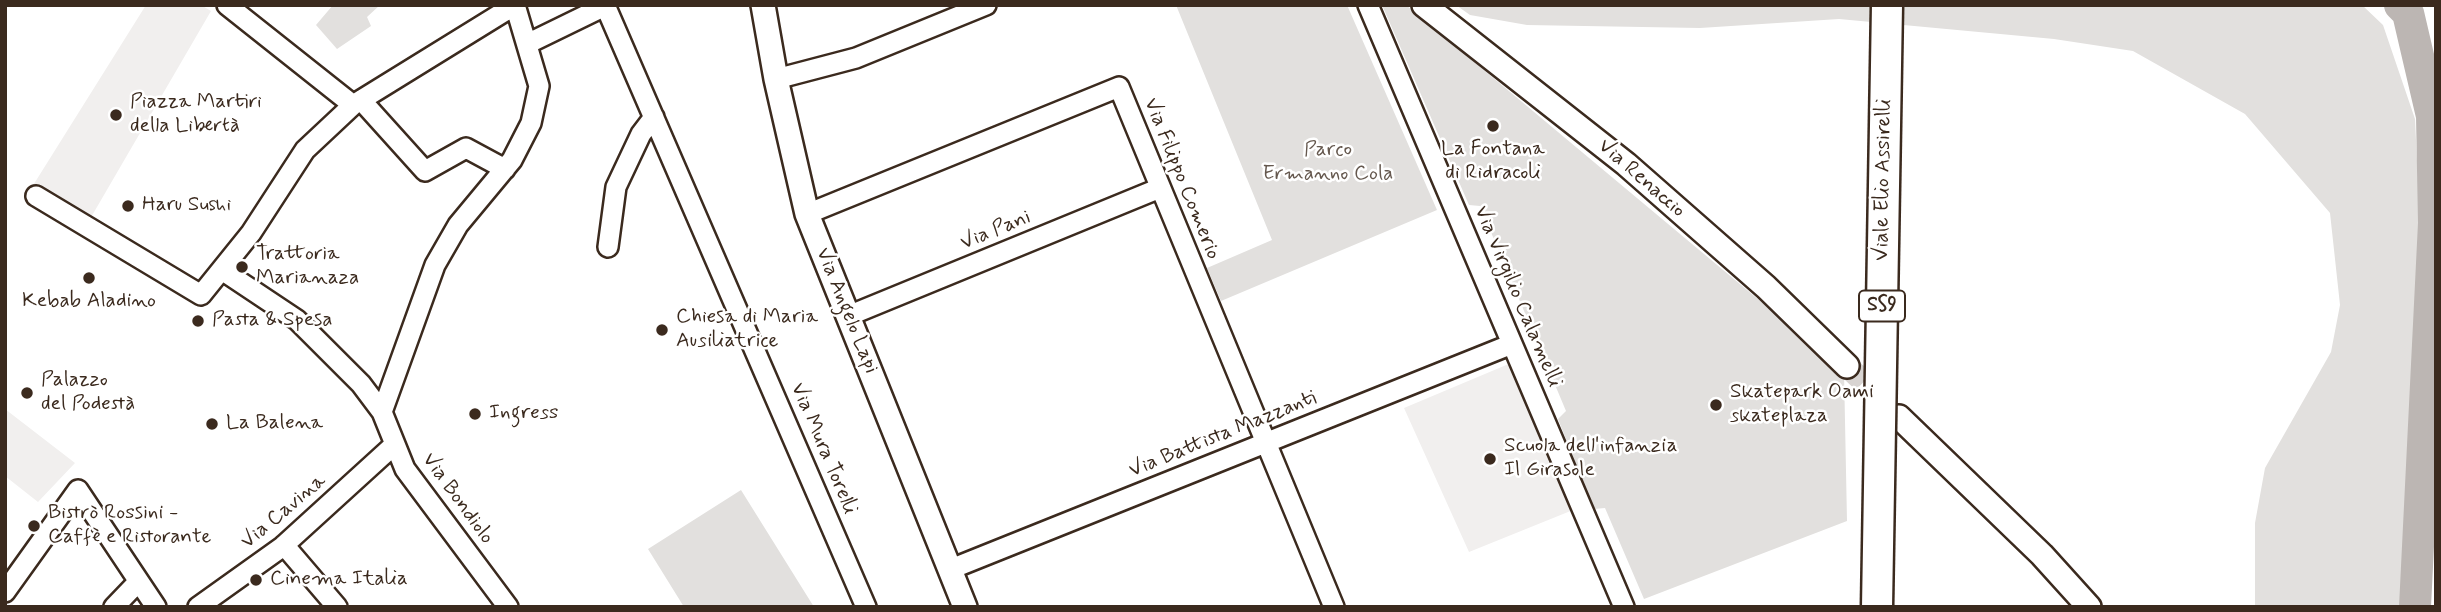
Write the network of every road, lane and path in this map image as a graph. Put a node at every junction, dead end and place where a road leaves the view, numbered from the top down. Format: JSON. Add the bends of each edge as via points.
{"nodes":[{"id":1,"x":227,"y":5,"type":"edge"},
{"id":2,"x":515,"y":5,"type":"edge"},
{"id":3,"x":763,"y":5,"type":"edge"},
{"id":4,"x":986,"y":5,"type":"edge"},
{"id":5,"x":1368,"y":5,"type":"edge"},
{"id":6,"x":1424,"y":5,"type":"edge"},
{"id":7,"x":1869,"y":5,"type":"edge"},
{"id":8,"x":1887,"y":5,"type":"edge"},
{"id":9,"x":605,"y":6,"type":"edge"},
{"id":10,"x":527,"y":44,"type":"junction"},
{"id":11,"x":776,"y":79,"type":"junction"},
{"id":12,"x":357,"y":103,"type":"junction"},
{"id":13,"x":654,"y":117,"type":"junction"},
{"id":14,"x":505,"y":169,"type":"junction"},
{"id":15,"x":1160,"y":188,"type":"junction"},
{"id":16,"x":36,"y":196,"type":"dead end"},
{"id":17,"x":807,"y":215,"type":"junction"},
{"id":18,"x":608,"y":247,"type":"dead end"},
{"id":19,"x":222,"y":270,"type":"junction"},
{"id":20,"x":848,"y":316,"type":"junction"},
{"id":21,"x":1512,"y":344,"type":"junction"},
{"id":22,"x":1847,"y":366,"type":"tunnel mouth"},
{"id":23,"x":382,"y":412,"type":"junction"},
{"id":24,"x":1899,"y":417,"type":"tunnel mouth"},
{"id":25,"x":1266,"y":443,"type":"junction"},
{"id":26,"x":394,"y":445,"type":"junction"},
{"id":27,"x":284,"y":545,"type":"junction"},
{"id":28,"x":951,"y":569,"type":"junction"},
{"id":29,"x":138,"y":582,"type":"junction"},
{"id":30,"x":5,"y":592,"type":"edge"},
{"id":31,"x":114,"y":607,"type":"edge"},
{"id":32,"x":156,"y":607,"type":"edge"},
{"id":33,"x":198,"y":607,"type":"edge"},
{"id":34,"x":337,"y":607,"type":"edge"},
{"id":35,"x":508,"y":607,"type":"edge"},
{"id":36,"x":866,"y":607,"type":"edge"},
{"id":37,"x":965,"y":607,"type":"edge"},
{"id":38,"x":1334,"y":607,"type":"edge"},
{"id":39,"x":1624,"y":607,"type":"edge"},
{"id":40,"x":1860,"y":607,"type":"edge"},
{"id":41,"x":1877,"y":607,"type":"edge"},
{"id":42,"x":2089,"y":607,"type":"edge"}],
"edges":[{"from":1,"to":12,"type":"street"},
{"from":2,"to":10,"type":"street"},
{"from":2,"to":12,"type":"street"},
{"from":3,"to":11,"type":"street","name":"Via Angelo Lapi"},
{"from":4,"to":11,"type":"street","via":[[856,58]]},
{"from":5,"to":21,"type":"street","name":"Via Virgilio Calamelli"},
{"from":6,"to":22,"type":"street","name":"Via Renaccio","via":[[1626,164],[1766,287]]},
{"from":7,"to":40,"type":"main road","name":"Viale Elio Assirelli","number":"SS9"},
{"from":8,"to":41,"type":"main road","name":"Viale Elio Assirelli","number":"SS9","bridge":true},
{"from":9,"to":10,"type":"street"},
{"from":9,"to":13,"type":"street","name":"Via Mura Torelli"},
{"from":10,"to":14,"type":"street","via":[[539,86],[531,123]]},
{"from":11,"to":17,"type":"street","name":"Via Angelo Lapi"},
{"from":12,"to":14,"type":"street","via":[[425,172],[466,148]]},
{"from":12,"to":19,"type":"street","via":[[305,150]]},
{"from":13,"to":18,"type":"street","via":[[616,187]]},
{"from":13,"to":36,"type":"street","name":"Via Mura Torelli"},
{"from":14,"to":23,"type":"street","via":[[458,225],[435,265]]},
{"from":15,"to":17,"type":"street","name":"Via Filippo Comerio","via":[[1119,87]]},
{"from":15,"to":20,"type":"street","name":"Via Pani"},
{"from":15,"to":25,"type":"street","name":"Via Filippo Comerio"},
{"from":16,"to":19,"type":"street","via":[[201,295]]},
{"from":17,"to":20,"type":"street","name":"Via Angelo Lapi"},
{"from":19,"to":23,"type":"street","name":"Via Bondiolo","via":[[297,320],[361,384]]},
{"from":20,"to":28,"type":"street","name":"Via Angelo Lapi"},
{"from":21,"to":25,"type":"street","name":"Via Battista Mazzanti"},
{"from":21,"to":39,"type":"street","name":"Via Virgilio Calamelli"},
{"from":23,"to":26,"type":"street","name":"Via Bondiolo"},
{"from":24,"to":42,"type":"street","via":[[2042,555]]},
{"from":25,"to":28,"type":"street","name":"Via Battista Mazzanti"},
{"from":25,"to":38,"type":"street","name":"Via Filippo Comerio"},
{"from":26,"to":27,"type":"street","name":"Via Cavina"},
{"from":26,"to":35,"type":"street","name":"Via Bondiolo","via":[[405,469]]},
{"from":27,"to":33,"type":"street","name":"Via Cavina"},
{"from":27,"to":34,"type":"street"},
{"from":28,"to":37,"type":"street","name":"Via Angelo Lapi"},
{"from":29,"to":30,"type":"street","via":[[78,490]]},
{"from":29,"to":31,"type":"street"},
{"from":29,"to":32,"type":"street"}]}
